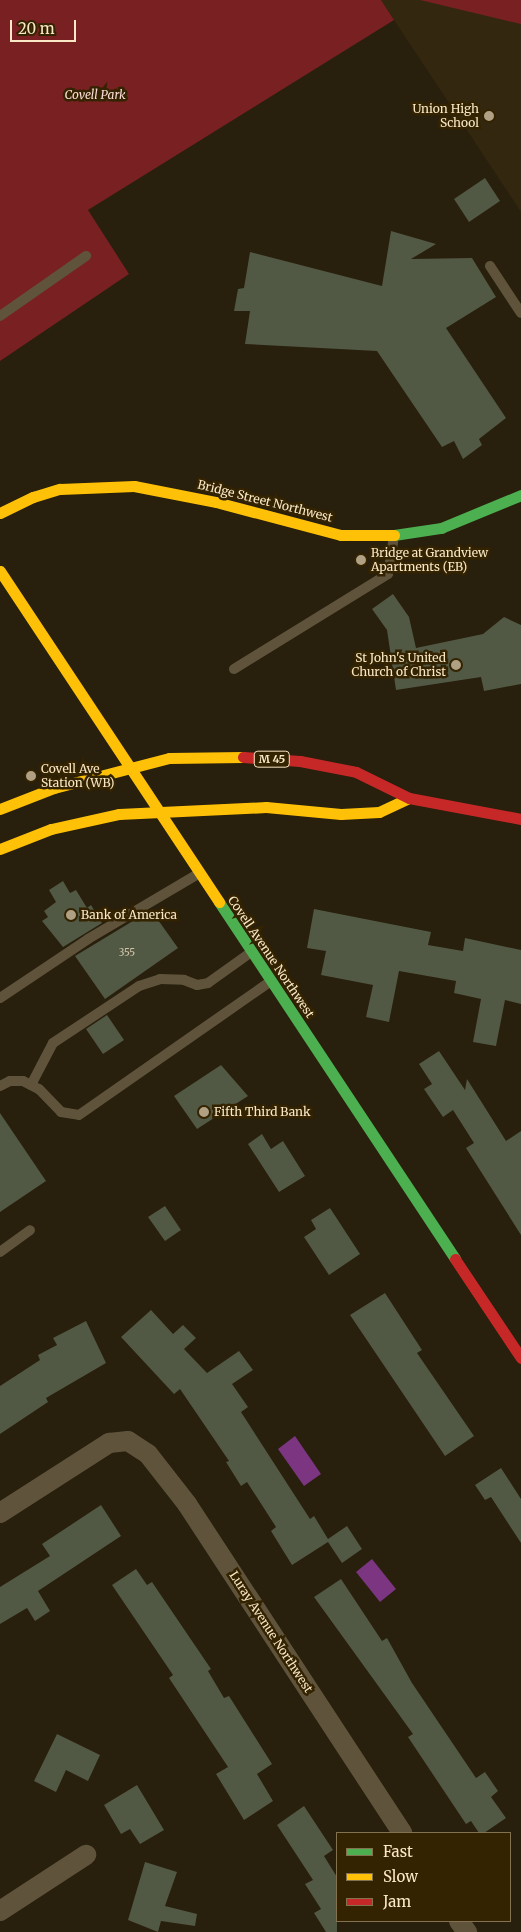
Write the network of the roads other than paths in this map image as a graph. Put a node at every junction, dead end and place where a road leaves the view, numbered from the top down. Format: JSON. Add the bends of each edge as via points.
{"nodes":[{"id":1,"x":86,"y":256,"type":"dead end"},
{"id":2,"x":490,"y":266,"type":"dead end"},
{"id":3,"x":521,"y":313,"type":"edge"},
{"id":4,"x":0,"y":316,"type":"edge"},
{"id":5,"x":521,"y":494,"type":"edge"},
{"id":6,"x":0,"y":513,"type":"edge"},
{"id":7,"x":394,"y":536,"type":"junction"},
{"id":8,"x":0,"y":571,"type":"edge"},
{"id":9,"x":234,"y":669,"type":"dead end"},
{"id":10,"x":130,"y":767,"type":"junction"},
{"id":11,"x":409,"y":798,"type":"junction"},
{"id":12,"x":0,"y":809,"type":"edge"},
{"id":13,"x":157,"y":811,"type":"junction"},
{"id":14,"x":521,"y":819,"type":"edge"},
{"id":15,"x":0,"y":849,"type":"edge"},
{"id":16,"x":199,"y":873,"type":"junction"},
{"id":17,"x":250,"y":953,"type":"junction"},
{"id":18,"x":271,"y":981,"type":"junction"},
{"id":19,"x":0,"y":998,"type":"edge"},
{"id":20,"x":0,"y":1086,"type":"edge"},
{"id":21,"x":32,"y":1086,"type":"junction"},
{"id":22,"x":30,"y":1230,"type":"dead end"},
{"id":23,"x":0,"y":1252,"type":"edge"},
{"id":24,"x":521,"y":1358,"type":"edge"},
{"id":25,"x":0,"y":1513,"type":"edge"},
{"id":26,"x":401,"y":1832,"type":"edge"},
{"id":27,"x":86,"y":1855,"type":"dead end"},
{"id":28,"x":0,"y":1911,"type":"edge"}],
"edges":[{"from":1,"to":4,"type":"lane"},
{"from":2,"to":3,"type":"lane"},
{"from":5,"to":7,"type":"main road","name":"Bridge Street Northwest","via":[[442,528]]},
{"from":6,"to":7,"type":"main road","name":"Bridge Street Northwest","via":[[33,497],[60,489],[134,486],[216,502],[341,535]]},
{"from":7,"to":9,"type":"lane","via":[[388,574]]},
{"from":8,"to":10,"type":"main road","name":"Covell Avenue Northwest"},
{"from":10,"to":11,"type":"main road","number":"M 45","via":[[169,758],[242,757],[300,761],[356,772],[378,780]]},
{"from":10,"to":12,"type":"main road","number":"M 45","via":[[54,788]]},
{"from":10,"to":13,"type":"main road","name":"Covell Avenue Northwest"},
{"from":11,"to":13,"type":"main road","via":[[379,812],[341,814],[266,807]]},
{"from":11,"to":14,"type":"main road","number":"M 45"},
{"from":13,"to":15,"type":"main road","via":[[120,814],[72,824],[29,836]]},
{"from":13,"to":16,"type":"main road","name":"Covell Avenue Northwest"},
{"from":16,"to":17,"type":"main road","name":"Covell Avenue Northwest"},
{"from":16,"to":19,"type":"lane","via":[[88,939]]},
{"from":17,"to":18,"type":"main road","name":"Covell Avenue Northwest"},
{"from":17,"to":21,"type":"lane","via":[[208,983],[197,985],[184,980],[160,980],[139,986],[53,1044]]},
{"from":18,"to":21,"type":"lane","via":[[80,1115],[61,1112]]},
{"from":18,"to":24,"type":"main road","name":"Covell Avenue Northwest"},
{"from":20,"to":21,"type":"lane","via":[[16,1081]]},
{"from":22,"to":23,"type":"lane"},
{"from":25,"to":26,"type":"street","name":"Luray Avenue Northwest","via":[[109,1443],[128,1441],[148,1454],[187,1504]]},
{"from":27,"to":28,"type":"street"}]}
